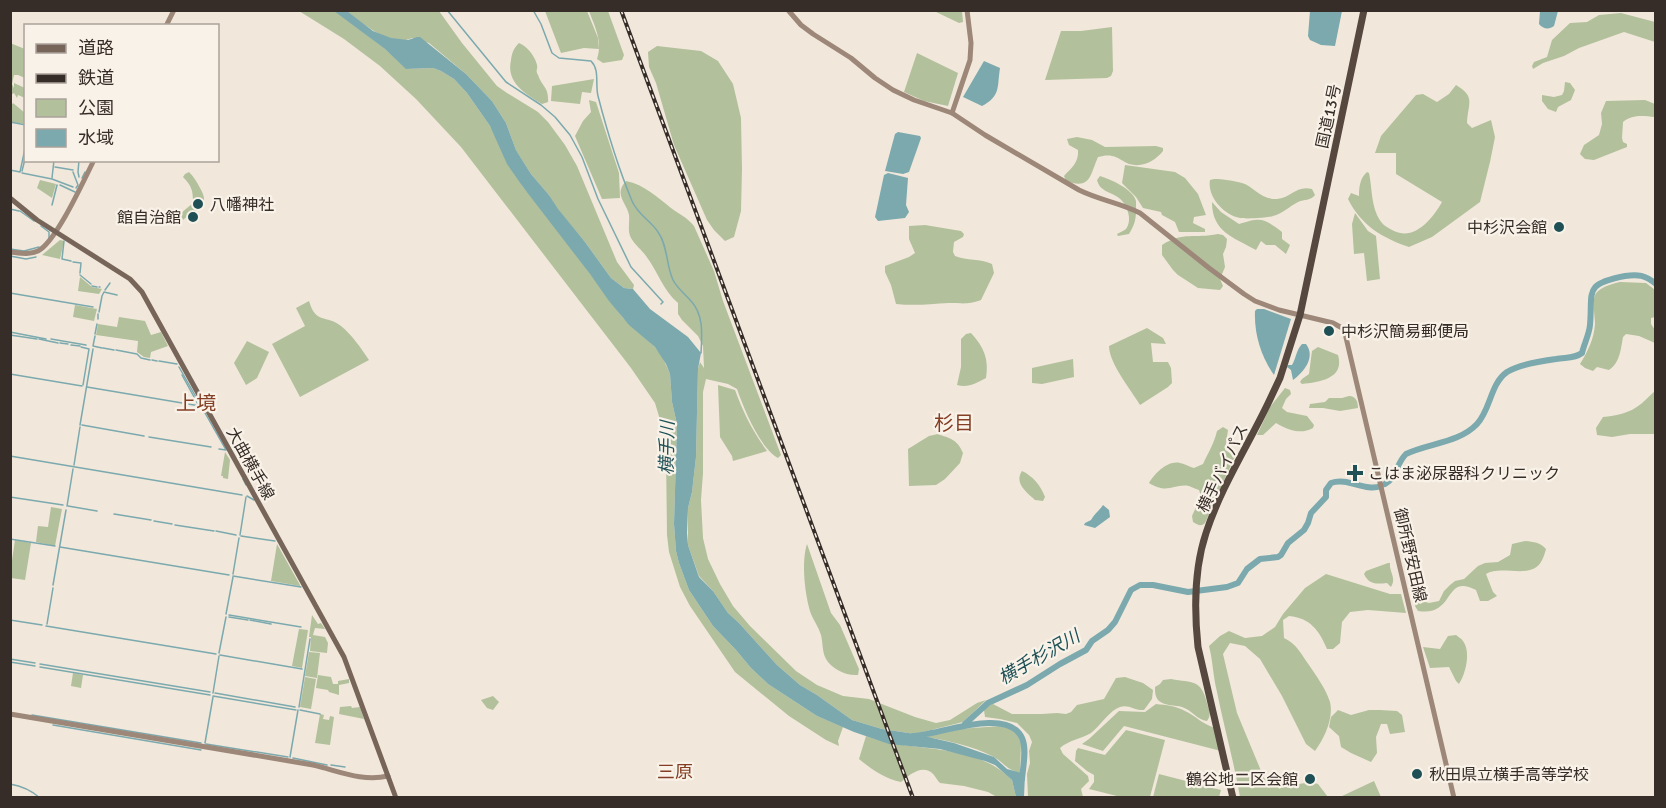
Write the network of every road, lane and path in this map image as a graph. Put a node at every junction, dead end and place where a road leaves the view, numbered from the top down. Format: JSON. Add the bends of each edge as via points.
{"nodes":[{"id":1,"x":174,"y":10,"type":"edge"},
{"id":2,"x":788,"y":10,"type":"edge"},
{"id":3,"x":967,"y":10,"type":"edge"},
{"id":4,"x":1364,"y":10,"type":"edge"},
{"id":5,"x":167,"y":24,"type":"edge"},
{"id":6,"x":952,"y":113,"type":"junction"},
{"id":7,"x":93,"y":162,"type":"edge"},
{"id":8,"x":10,"y":198,"type":"edge"},
{"id":9,"x":1319,"y":227,"type":"joint"},
{"id":10,"x":56,"y":232,"type":"junction"},
{"id":11,"x":10,"y":252,"type":"edge"},
{"id":12,"x":1300,"y":315,"type":"junction"},
{"id":13,"x":10,"y":714,"type":"edge"},
{"id":14,"x":388,"y":776,"type":"junction"},
{"id":15,"x":396,"y":798,"type":"edge"},
{"id":16,"x":1233,"y":798,"type":"edge"},
{"id":17,"x":1454,"y":798,"type":"edge"}],
"edges":[{"from":1,"to":5,"type":"street"},
{"from":2,"to":6,"type":"street","via":[[801,25],[893,90]]},
{"from":3,"to":6,"type":"street","via":[[970,60]]},
{"from":4,"to":9,"type":"highway","name":"国道13号"},
{"from":6,"to":12,"type":"street","via":[[1079,190],[1140,213],[1255,301]]},
{"from":7,"to":10,"type":"street"},
{"from":8,"to":10,"type":"main road","name":"大曲横手線"},
{"from":9,"to":12,"type":"highway","name":"横手バイパス"},
{"from":10,"to":11,"type":"street","via":[[39,250],[29,254]]},
{"from":10,"to":14,"type":"main road","name":"大曲横手線","via":[[127,277],[142,292],[344,657]]},
{"from":12,"to":16,"type":"highway","name":"横手バイパス","via":[[1272,396],[1206,532],[1196,581],[1200,662]]},
{"from":12,"to":17,"type":"street","name":"御所野安田線","via":[[1344,329]]},
{"from":13,"to":14,"type":"street","via":[[313,765],[360,778]]},
{"from":14,"to":15,"type":"main road","name":"大曲横手線"}]}
